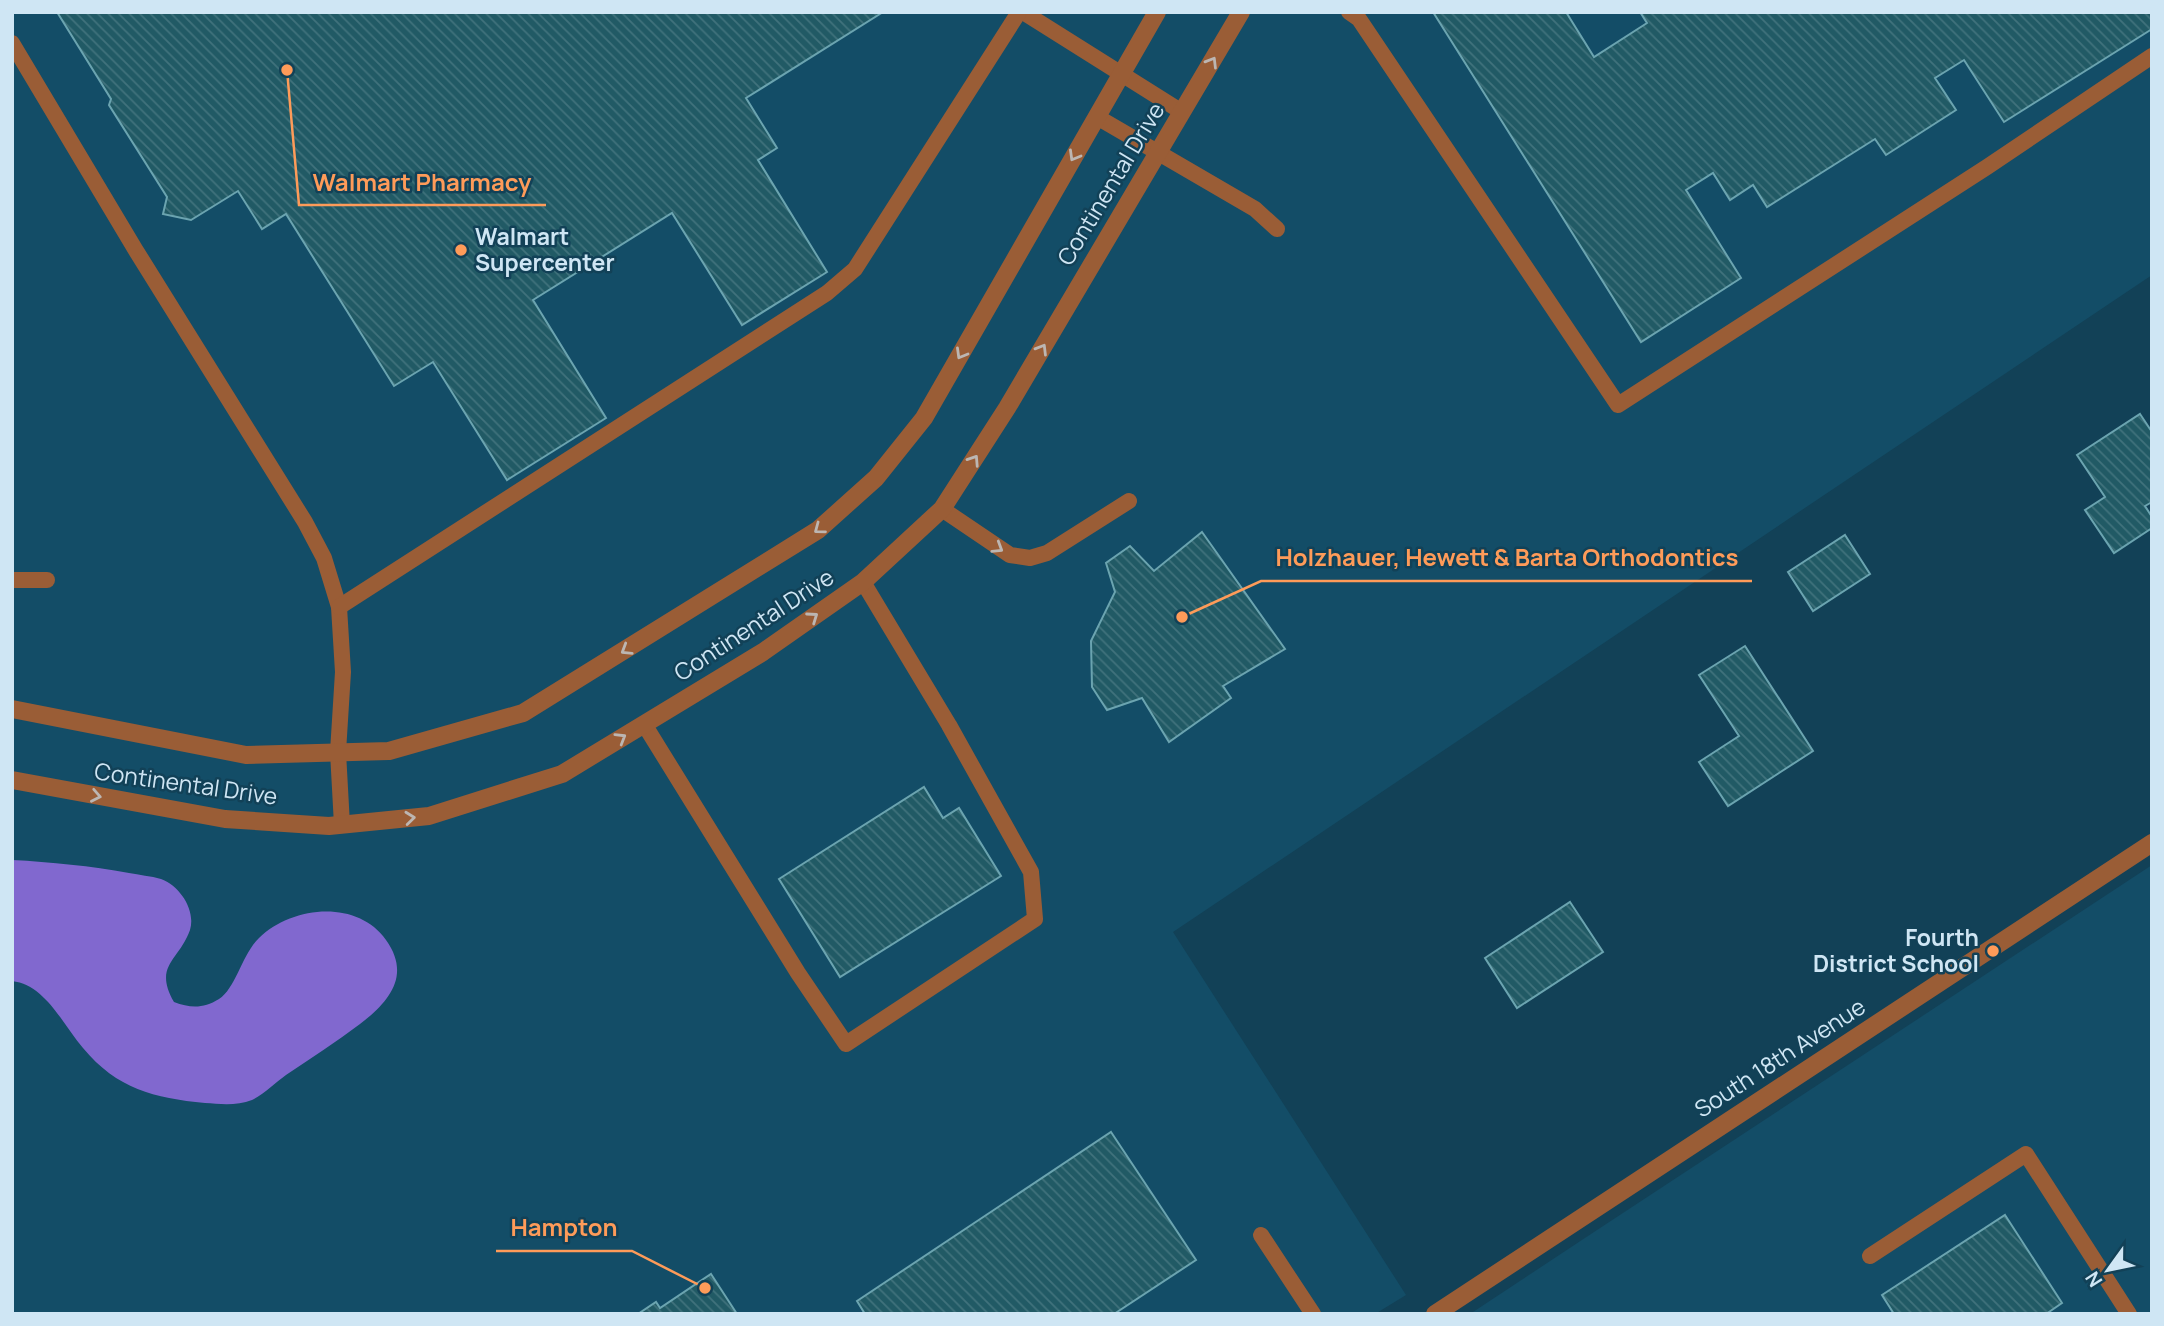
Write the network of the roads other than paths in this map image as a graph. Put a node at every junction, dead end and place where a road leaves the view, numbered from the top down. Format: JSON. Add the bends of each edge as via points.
{"nodes":[{"id":1,"x":1021,"y":12,"type":"edge"},
{"id":2,"x":1157,"y":12,"type":"edge"},
{"id":3,"x":1241,"y":12,"type":"edge"},
{"id":4,"x":1357,"y":14,"type":"edge"},
{"id":5,"x":12,"y":43,"type":"edge"},
{"id":6,"x":2152,"y":55,"type":"edge"},
{"id":7,"x":1121,"y":74,"type":"junction"},
{"id":8,"x":1182,"y":112,"type":"junction"},
{"id":9,"x":1097,"y":117,"type":"junction"},
{"id":10,"x":1158,"y":153,"type":"junction"},
{"id":11,"x":1277,"y":229,"type":"dead end"},
{"id":12,"x":1129,"y":501,"type":"dead end"},
{"id":13,"x":942,"y":509,"type":"junction"},
{"id":14,"x":12,"y":580,"type":"edge"},
{"id":15,"x":47,"y":580,"type":"dead end"},
{"id":16,"x":863,"y":582,"type":"junction"},
{"id":17,"x":339,"y":607,"type":"junction"},
{"id":18,"x":12,"y":709,"type":"edge"},
{"id":19,"x":644,"y":724,"type":"junction"},
{"id":20,"x":338,"y":752,"type":"junction"},
{"id":21,"x":12,"y":780,"type":"edge"},
{"id":22,"x":342,"y":825,"type":"junction"},
{"id":23,"x":2152,"y":843,"type":"edge"},
{"id":24,"x":1261,"y":1235,"type":"dead end"},
{"id":25,"x":1870,"y":1256,"type":"dead end"},
{"id":26,"x":1313,"y":1314,"type":"edge"},
{"id":27,"x":1435,"y":1314,"type":"edge"},
{"id":28,"x":2129,"y":1314,"type":"edge"}],
"edges":[{"from":1,"to":7,"type":"lane"},
{"from":1,"to":17,"type":"lane","via":[[855,269],[827,293]]},
{"from":2,"to":7,"type":"street","name":"Continental Drive"},
{"from":8,"to":3,"type":"street","name":"Continental Drive","one_way":true},
{"from":4,"to":6,"type":"lane","via":[[1618,405]]},
{"from":5,"to":17,"type":"lane","via":[[305,522],[324,558]]},
{"from":7,"to":8,"type":"lane"},
{"from":7,"to":9,"type":"street","name":"Continental Drive"},
{"from":8,"to":10,"type":"street","name":"Continental Drive"},
{"from":9,"to":10,"type":"lane"},
{"from":9,"to":20,"type":"street","name":"Continental Drive","one_way":true,"via":[[924,418],[876,478],[818,530],[523,713],[389,751]]},
{"from":10,"to":11,"type":"lane","via":[[1255,209]]},
{"from":13,"to":10,"type":"street","name":"Continental Drive","one_way":true},
{"from":13,"to":12,"type":"lane","one_way":true,"via":[[1010,555],[1030,558],[1047,553]]},
{"from":13,"to":16,"type":"street","name":"Continental Drive"},
{"from":14,"to":15,"type":"lane"},
{"from":19,"to":16,"type":"street","name":"Continental Drive","one_way":true,"via":[[763,652]]},
{"from":16,"to":19,"type":"lane","via":[[1031,872],[1035,919],[857,1037],[846,1044]]},
{"from":17,"to":20,"type":"lane","via":[[344,672]]},
{"from":18,"to":20,"type":"street","name":"Continental Drive","via":[[246,755]]},
{"from":22,"to":19,"type":"street","name":"Continental Drive","one_way":true,"via":[[429,816],[562,774]]},
{"from":20,"to":22,"type":"lane"},
{"from":21,"to":22,"type":"street","name":"Continental Drive","one_way":true,"via":[[225,819]]},
{"from":23,"to":27,"type":"street","name":"South 18th Avenue"},
{"from":24,"to":26,"type":"lane"},
{"from":25,"to":28,"type":"lane","via":[[2026,1154]]}]}
